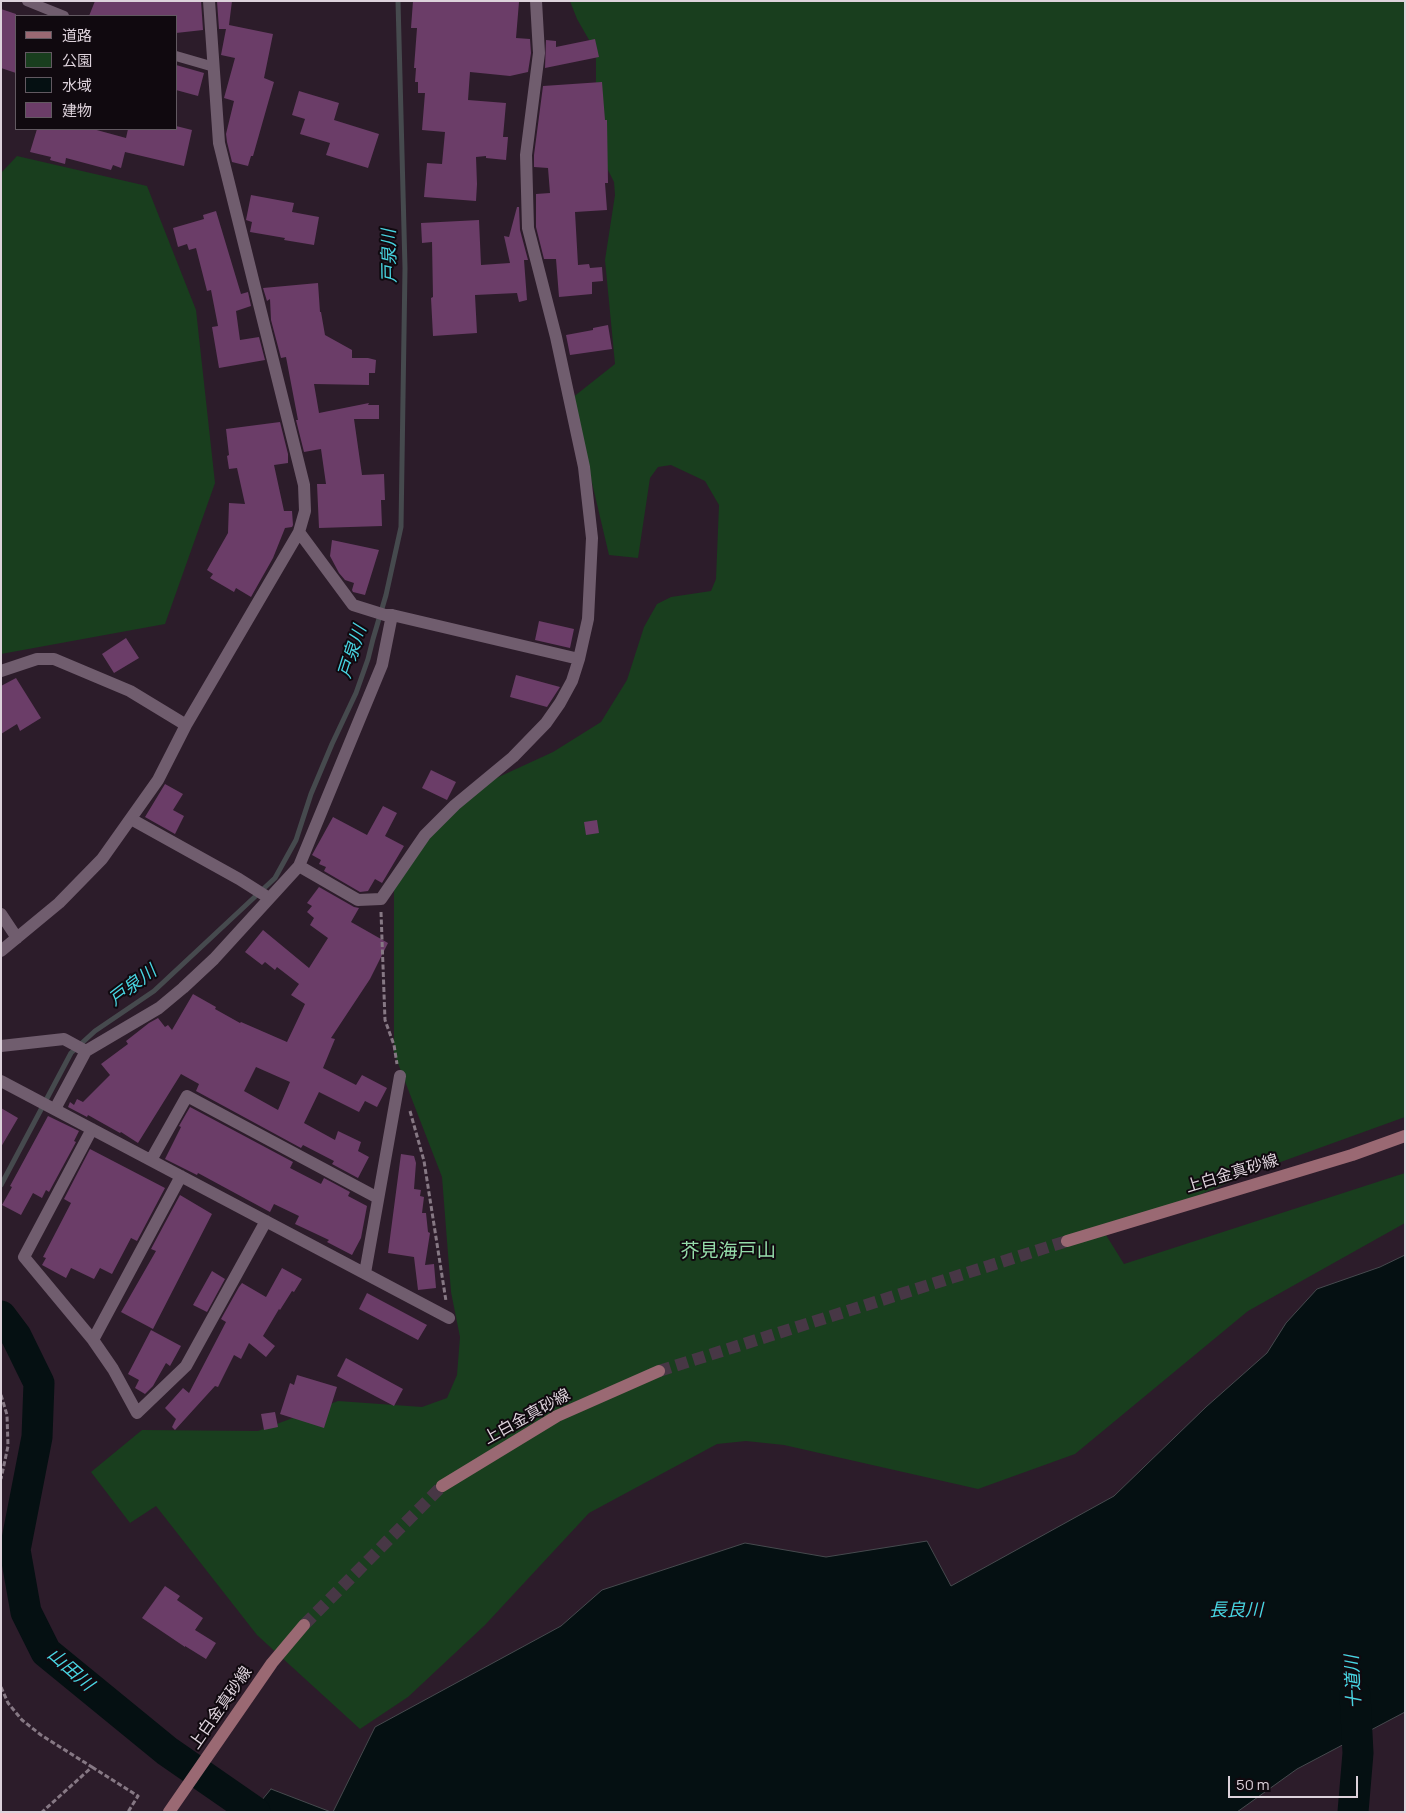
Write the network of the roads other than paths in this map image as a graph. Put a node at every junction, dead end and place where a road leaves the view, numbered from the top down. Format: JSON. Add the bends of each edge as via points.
{"nodes":[{"id":1,"x":27,"y":1,"type":"edge"},
{"id":2,"x":209,"y":1,"type":"edge"},
{"id":3,"x":536,"y":1,"type":"edge"},
{"id":4,"x":62,"y":15,"type":"edge"},
{"id":5,"x":178,"y":57,"type":"edge"},
{"id":6,"x":214,"y":67,"type":"junction"},
{"id":7,"x":299,"y":532,"type":"junction"},
{"id":8,"x":389,"y":615,"type":"junction"},
{"id":9,"x":579,"y":659,"type":"junction"},
{"id":10,"x":1,"y":671,"type":"edge"},
{"id":11,"x":186,"y":725,"type":"junction"},
{"id":12,"x":131,"y":819,"type":"junction"},
{"id":13,"x":299,"y":866,"type":"junction"},
{"id":14,"x":268,"y":898,"type":"junction"},
{"id":15,"x":1,"y":914,"type":"edge"},
{"id":16,"x":17,"y":938,"type":"junction"},
{"id":17,"x":1,"y":951,"type":"edge"},
{"id":18,"x":1,"y":1046,"type":"edge"},
{"id":19,"x":84,"y":1050,"type":"junction"},
{"id":20,"x":400,"y":1076,"type":"dead end"},
{"id":21,"x":1,"y":1081,"type":"edge"},
{"id":22,"x":46,"y":1104,"type":"junction"},
{"id":23,"x":92,"y":1129,"type":"junction"},
{"id":24,"x":1405,"y":1136,"type":"edge"},
{"id":25,"x":151,"y":1160,"type":"junction"},
{"id":26,"x":181,"y":1176,"type":"junction"},
{"id":27,"x":378,"y":1198,"type":"junction"},
{"id":28,"x":266,"y":1221,"type":"junction"},
{"id":29,"x":1068,"y":1241,"type":"tunnel mouth"},
{"id":30,"x":365,"y":1273,"type":"junction"},
{"id":31,"x":449,"y":1318,"type":"dead end"},
{"id":32,"x":93,"y":1340,"type":"junction"},
{"id":33,"x":659,"y":1370,"type":"tunnel mouth"},
{"id":34,"x":442,"y":1486,"type":"tunnel mouth"},
{"id":35,"x":304,"y":1625,"type":"tunnel mouth"},
{"id":36,"x":169,"y":1812,"type":"edge"}],
"edges":[{"from":1,"to":4,"type":"lane"},
{"from":2,"to":6,"type":"street"},
{"from":3,"to":9,"type":"street","via":[[539,53],[526,155],[528,228],[584,468],[592,538],[589,610]]},
{"from":5,"to":6,"type":"lane"},
{"from":6,"to":7,"type":"street","via":[[218,143],[304,485],[305,511]]},
{"from":7,"to":8,"type":"street","via":[[353,605]]},
{"from":7,"to":11,"type":"street"},
{"from":8,"to":9,"type":"street"},
{"from":8,"to":13,"type":"street","via":[[382,665]]},
{"from":9,"to":13,"type":"street","via":[[572,681],[546,723],[513,757],[455,805],[425,835],[381,899],[358,900]]},
{"from":10,"to":11,"type":"street","via":[[37,659],[54,659],[130,692]]},
{"from":11,"to":12,"type":"street","via":[[158,780]]},
{"from":12,"to":14,"type":"street"},
{"from":12,"to":16,"type":"street","via":[[102,859]]},
{"from":13,"to":14,"type":"street"},
{"from":14,"to":19,"type":"street","via":[[214,959],[159,1008]]},
{"from":15,"to":16,"type":"street"},
{"from":16,"to":17,"type":"street"},
{"from":18,"to":19,"type":"street","via":[[64,1039]]},
{"from":19,"to":22,"type":"street"},
{"from":20,"to":27,"type":"street"},
{"from":21,"to":22,"type":"street"},
{"from":22,"to":23,"type":"street"},
{"from":23,"to":25,"type":"street"},
{"from":23,"to":32,"type":"street","via":[[24,1258]]},
{"from":24,"to":29,"type":"main road","name":"上白金真砂線"},
{"from":25,"to":26,"type":"street"},
{"from":25,"to":27,"type":"street","via":[[187,1096]]},
{"from":26,"to":28,"type":"street"},
{"from":26,"to":32,"type":"street"},
{"from":27,"to":30,"type":"street"},
{"from":28,"to":30,"type":"street"},
{"from":28,"to":32,"type":"street","via":[[186,1366],[137,1413]]},
{"from":30,"to":31,"type":"street"},
{"from":33,"to":34,"type":"main road","name":"上白金真砂線","via":[[557,1416]]},
{"from":35,"to":36,"type":"main road","name":"上白金真砂線","via":[[272,1663]]}]}
